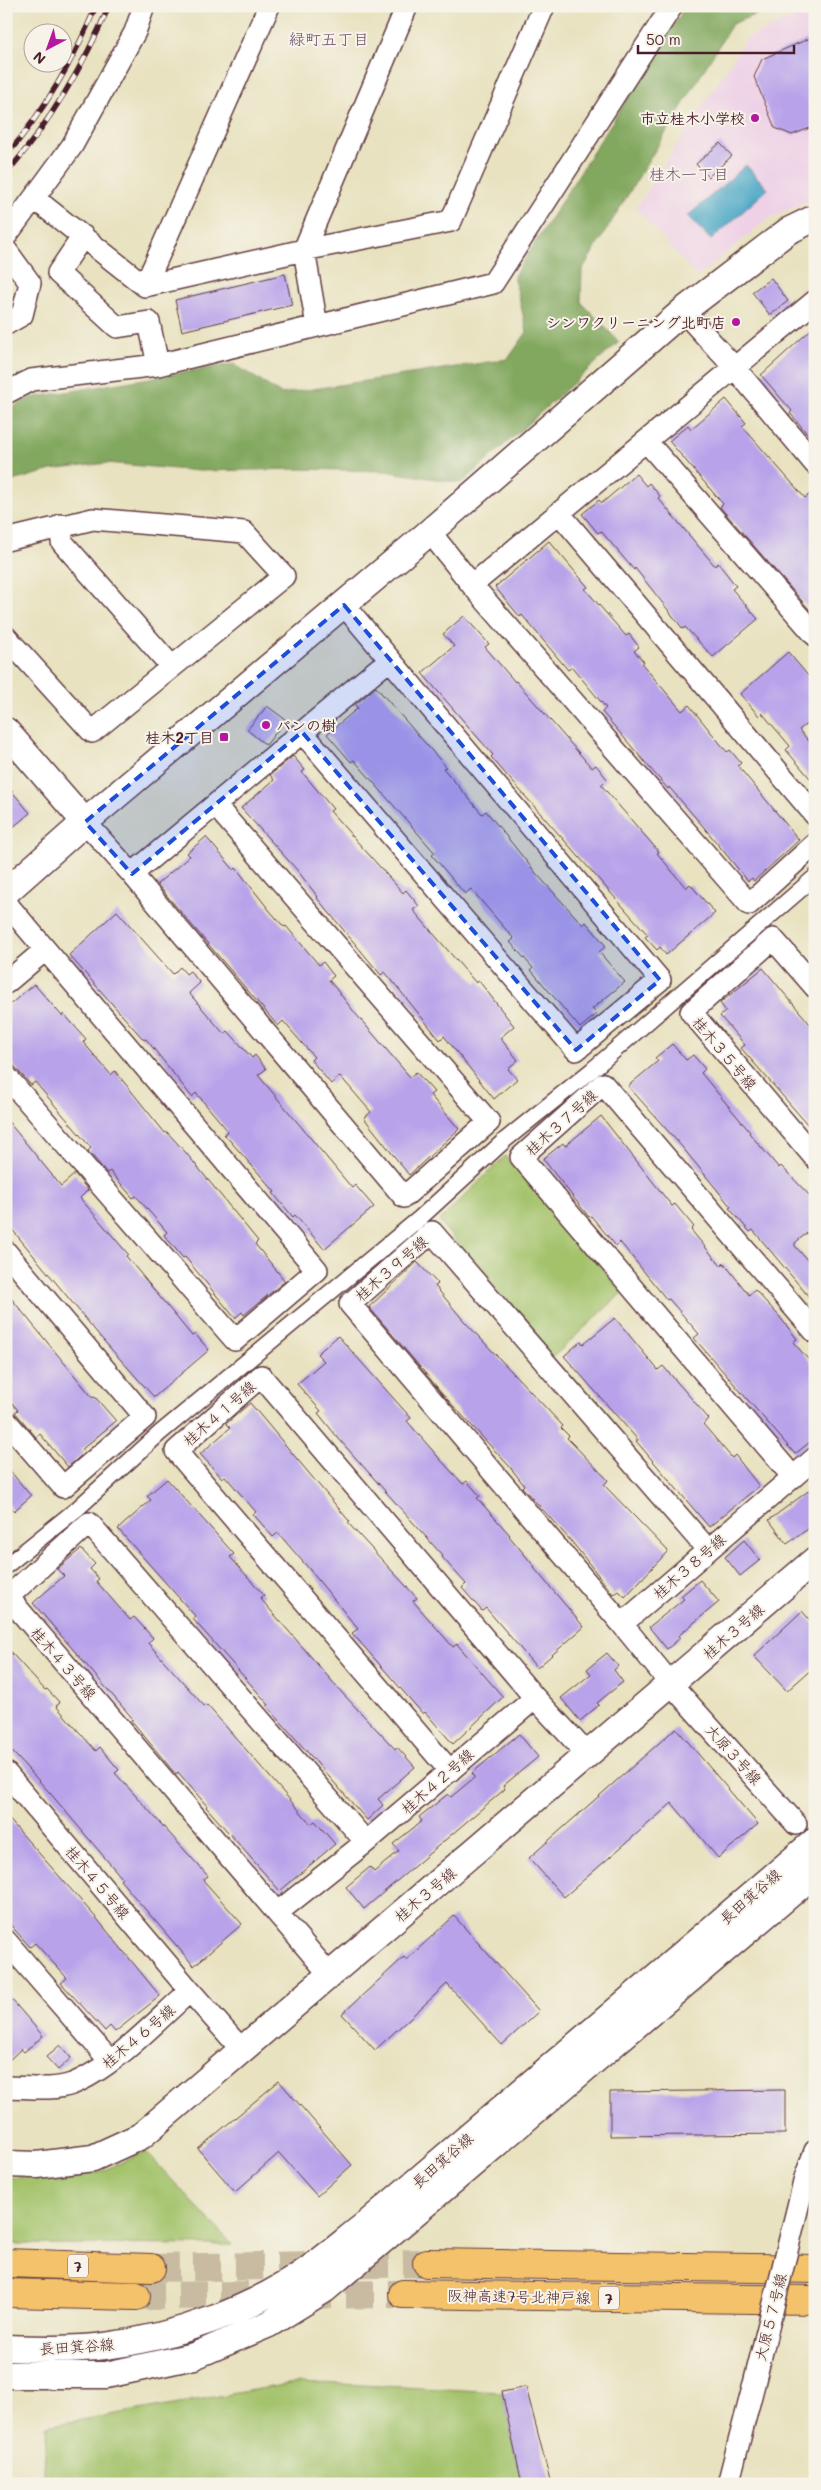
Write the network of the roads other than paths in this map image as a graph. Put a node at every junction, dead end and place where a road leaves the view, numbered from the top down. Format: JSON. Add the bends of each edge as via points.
{"nodes":[{"id":1,"x":144,"y":6,"type":"edge"},
{"id":2,"x":269,"y":6,"type":"edge"},
{"id":3,"x":407,"y":6,"type":"edge"},
{"id":4,"x":544,"y":6,"type":"edge"},
{"id":5,"x":672,"y":6,"type":"edge"},
{"id":6,"x":35,"y":199,"type":"junction"},
{"id":7,"x":815,"y":218,"type":"edge"},
{"id":8,"x":6,"y":236,"type":"edge"},
{"id":9,"x":82,"y":236,"type":"junction"},
{"id":10,"x":6,"y":250,"type":"edge"},
{"id":11,"x":304,"y":250,"type":"junction"},
{"id":12,"x":145,"y":286,"type":"junction"},
{"id":13,"x":815,"y":300,"type":"edge"},
{"id":14,"x":683,"y":311,"type":"junction"},
{"id":15,"x":6,"y":324,"type":"edge"},
{"id":16,"x":317,"y":326,"type":"junction"},
{"id":17,"x":158,"y":365,"type":"junction"},
{"id":18,"x":734,"y":367,"type":"junction"},
{"id":19,"x":6,"y":393,"type":"edge"},
{"id":20,"x":646,"y":441,"type":"junction"},
{"id":21,"x":815,"y":464,"type":"edge"},
{"id":22,"x":560,"y":513,"type":"junction"},
{"id":23,"x":62,"y":525,"type":"junction"},
{"id":24,"x":430,"y":532,"type":"junction"},
{"id":25,"x":6,"y":540,"type":"edge"},
{"id":26,"x":472,"y":585,"type":"junction"},
{"id":27,"x":344,"y":605,"type":"junction"},
{"id":28,"x":815,"y":635,"type":"edge"},
{"id":29,"x":6,"y":637,"type":"edge"},
{"id":30,"x":389,"y":660,"type":"junction"},
{"id":31,"x":172,"y":667,"type":"junction"},
{"id":32,"x":6,"y":731,"type":"edge"},
{"id":33,"x":302,"y":732,"type":"junction"},
{"id":34,"x":215,"y":805,"type":"junction"},
{"id":35,"x":815,"y":815,"type":"edge"},
{"id":36,"x":84,"y":822,"type":"junction"},
{"id":37,"x":815,"y":844,"type":"edge"},
{"id":38,"x":132,"y":874,"type":"junction"},
{"id":39,"x":815,"y":877,"type":"edge"},
{"id":40,"x":6,"y":892,"type":"edge"},
{"id":41,"x":6,"y":903,"type":"edge"},
{"id":42,"x":45,"y":950,"type":"junction"},
{"id":43,"x":6,"y":983,"type":"edge"},
{"id":44,"x":815,"y":987,"type":"edge"},
{"id":45,"x":6,"y":1076,"type":"edge"},
{"id":46,"x":815,"y":1158,"type":"edge"},
{"id":47,"x":6,"y":1252,"type":"edge"},
{"id":48,"x":815,"y":1332,"type":"edge"},
{"id":49,"x":6,"y":1421,"type":"edge"},
{"id":50,"x":815,"y":1458,"type":"edge"},
{"id":51,"x":793,"y":1477,"type":"junction"},
{"id":52,"x":708,"y":1550,"type":"junction"},
{"id":53,"x":815,"y":1560,"type":"edge"},
{"id":54,"x":6,"y":1566,"type":"edge"},
{"id":55,"x":622,"y":1624,"type":"junction"},
{"id":56,"x":671,"y":1684,"type":"junction"},
{"id":57,"x":535,"y":1698,"type":"junction"},
{"id":58,"x":588,"y":1755,"type":"junction"},
{"id":59,"x":450,"y":1771,"type":"junction"},
{"id":60,"x":6,"y":1773,"type":"edge"},
{"id":61,"x":805,"y":1832,"type":"edge"},
{"id":62,"x":366,"y":1842,"type":"junction"},
{"id":63,"x":815,"y":1873,"type":"edge"},
{"id":64,"x":278,"y":1912,"type":"junction"},
{"id":65,"x":6,"y":1941,"type":"edge"},
{"id":66,"x":330,"y":1975,"type":"junction"},
{"id":67,"x":190,"y":1991,"type":"junction"},
{"id":68,"x":242,"y":2050,"type":"junction"},
{"id":69,"x":110,"y":2061,"type":"junction"},
{"id":70,"x":6,"y":2087,"type":"edge"},
{"id":71,"x":815,"y":2151,"type":"edge"},
{"id":72,"x":6,"y":2164,"type":"edge"},
{"id":73,"x":6,"y":2263,"type":"edge"},
{"id":74,"x":427,"y":2263,"type":"tunnel mouth"},
{"id":75,"x":151,"y":2268,"type":"tunnel mouth"},
{"id":76,"x":815,"y":2269,"type":"edge"},
{"id":77,"x":6,"y":2292,"type":"edge"},
{"id":78,"x":403,"y":2294,"type":"tunnel mouth"},
{"id":79,"x":136,"y":2296,"type":"tunnel mouth"},
{"id":80,"x":815,"y":2300,"type":"edge"},
{"id":81,"x":6,"y":2348,"type":"edge"},
{"id":82,"x":6,"y":2375,"type":"edge"},
{"id":83,"x":728,"y":2484,"type":"edge"}],
"edges":[{"from":1,"to":6,"type":"street","via":[[135,32],[72,146]]},
{"from":2,"to":12,"type":"street"},
{"from":3,"to":11,"type":"street"},
{"from":4,"to":11,"type":"street","via":[[451,221]]},
{"from":5,"to":16,"type":"street","via":[[493,283]]},
{"from":6,"to":8,"type":"street"},
{"from":6,"to":9,"type":"street"},
{"from":7,"to":14,"type":"street","via":[[788,231]]},
{"from":9,"to":12,"type":"street"},
{"from":9,"to":17,"type":"street","via":[[58,273],[118,327],[149,322]]},
{"from":10,"to":15,"type":"street","via":[[30,283],[22,315]]},
{"from":11,"to":12,"type":"street"},
{"from":11,"to":16,"type":"street"},
{"from":13,"to":18,"type":"street"},
{"from":14,"to":18,"type":"street"},
{"from":14,"to":24,"type":"street"},
{"from":16,"to":17,"type":"street"},
{"from":17,"to":19,"type":"street","via":[[30,380]]},
{"from":18,"to":20,"type":"street"},
{"from":18,"to":21,"type":"street"},
{"from":20,"to":22,"type":"street"},
{"from":20,"to":28,"type":"street"},
{"from":22,"to":26,"type":"street"},
{"from":22,"to":35,"type":"street"},
{"from":23,"to":25,"type":"street"},
{"from":23,"to":31,"type":"street","via":[[62,542]]},
{"from":23,"to":31,"type":"street","via":[[93,519],[244,532],[284,576]]},
{"from":24,"to":26,"type":"street"},
{"from":24,"to":27,"type":"street"},
{"from":26,"to":37,"type":"street","via":[[749,904]]},
{"from":27,"to":30,"type":"street"},
{"from":27,"to":36,"type":"street"},
{"from":29,"to":31,"type":"street","via":[[92,732]]},
{"from":30,"to":33,"type":"street"},
{"from":30,"to":33,"type":"street","via":[[660,980],[576,1050]]},
{"from":32,"to":36,"type":"street"},
{"from":33,"to":34,"type":"street"},
{"from":34,"to":38,"type":"street"},
{"from":34,"to":38,"type":"street","via":[[489,1122],[404,1197]]},
{"from":36,"to":38,"type":"street"},
{"from":36,"to":40,"type":"street"},
{"from":39,"to":54,"type":"street","via":[[506,1140],[420,1218],[160,1433],[78,1508]]},
{"from":41,"to":42,"type":"street"},
{"from":42,"to":43,"type":"street"},
{"from":42,"to":45,"type":"street","via":[[317,1270],[235,1340]]},
{"from":44,"to":46,"type":"street","name":"桂木３５号線","via":[[773,939],[691,1012]]},
{"from":47,"to":49,"type":"street","via":[[146,1417],[63,1487]]},
{"from":48,"to":51,"type":"street","name":"桂木３７号線","via":[[603,1084],[521,1157]]},
{"from":50,"to":51,"type":"street","name":"桂木３８号線"},
{"from":51,"to":52,"type":"street","name":"桂木３８号線"},
{"from":52,"to":55,"type":"street","name":"桂木３８号線"},
{"from":52,"to":55,"type":"street","name":"桂木３９号線","via":[[432,1232],[350,1304]]},
{"from":53,"to":56,"type":"street","name":"桂木３号線"},
{"from":55,"to":56,"type":"street"},
{"from":56,"to":58,"type":"street","name":"桂木３号線"},
{"from":56,"to":61,"type":"street","name":"大原３号線"},
{"from":57,"to":58,"type":"street"},
{"from":57,"to":59,"type":"street","name":"桂木４２号線"},
{"from":57,"to":59,"type":"street","name":"桂木４１号線","via":[[261,1376],[176,1451]]},
{"from":58,"to":66,"type":"street","name":"桂木３号線"},
{"from":59,"to":62,"type":"street","name":"桂木４２号線"},
{"from":60,"to":67,"type":"street","name":"桂木４５号線"},
{"from":61,"to":81,"type":"street","name":"長田箕谷線","via":[[369,2222],[308,2270],[250,2303],[178,2331],[105,2346]]},
{"from":62,"to":64,"type":"street","name":"桂木４２号線"},
{"from":62,"to":64,"type":"street","name":"桂木４３号線","via":[[89,1523],[8,1597]]},
{"from":63,"to":82,"type":"street","name":"長田箕谷線","via":[[324,2290],[269,2324],[194,2356],[106,2375]]},
{"from":64,"to":66,"type":"street","name":"桂木４３号線"},
{"from":65,"to":69,"type":"street"},
{"from":66,"to":68,"type":"street","name":"桂木３号線"},
{"from":67,"to":68,"type":"street"},
{"from":67,"to":69,"type":"street","name":"桂木４６号線"},
{"from":68,"to":72,"type":"street","name":"桂木３号線","via":[[141,2136],[93,2158],[37,2165]]},
{"from":69,"to":70,"type":"street","name":"桂木４６号線","via":[[70,2084],[44,2088]]},
{"from":71,"to":83,"type":"street","name":"大原５７号線","bridge":true,"via":[[805,2178]]},
{"from":73,"to":75,"type":"highway","number":"7"},
{"from":74,"to":76,"type":"highway","name":"阪神高速7号北神戸線","number":"7"},
{"from":77,"to":79,"type":"highway","number":"7"},
{"from":78,"to":80,"type":"highway","name":"阪神高速7号北神戸線","number":"7"}]}
